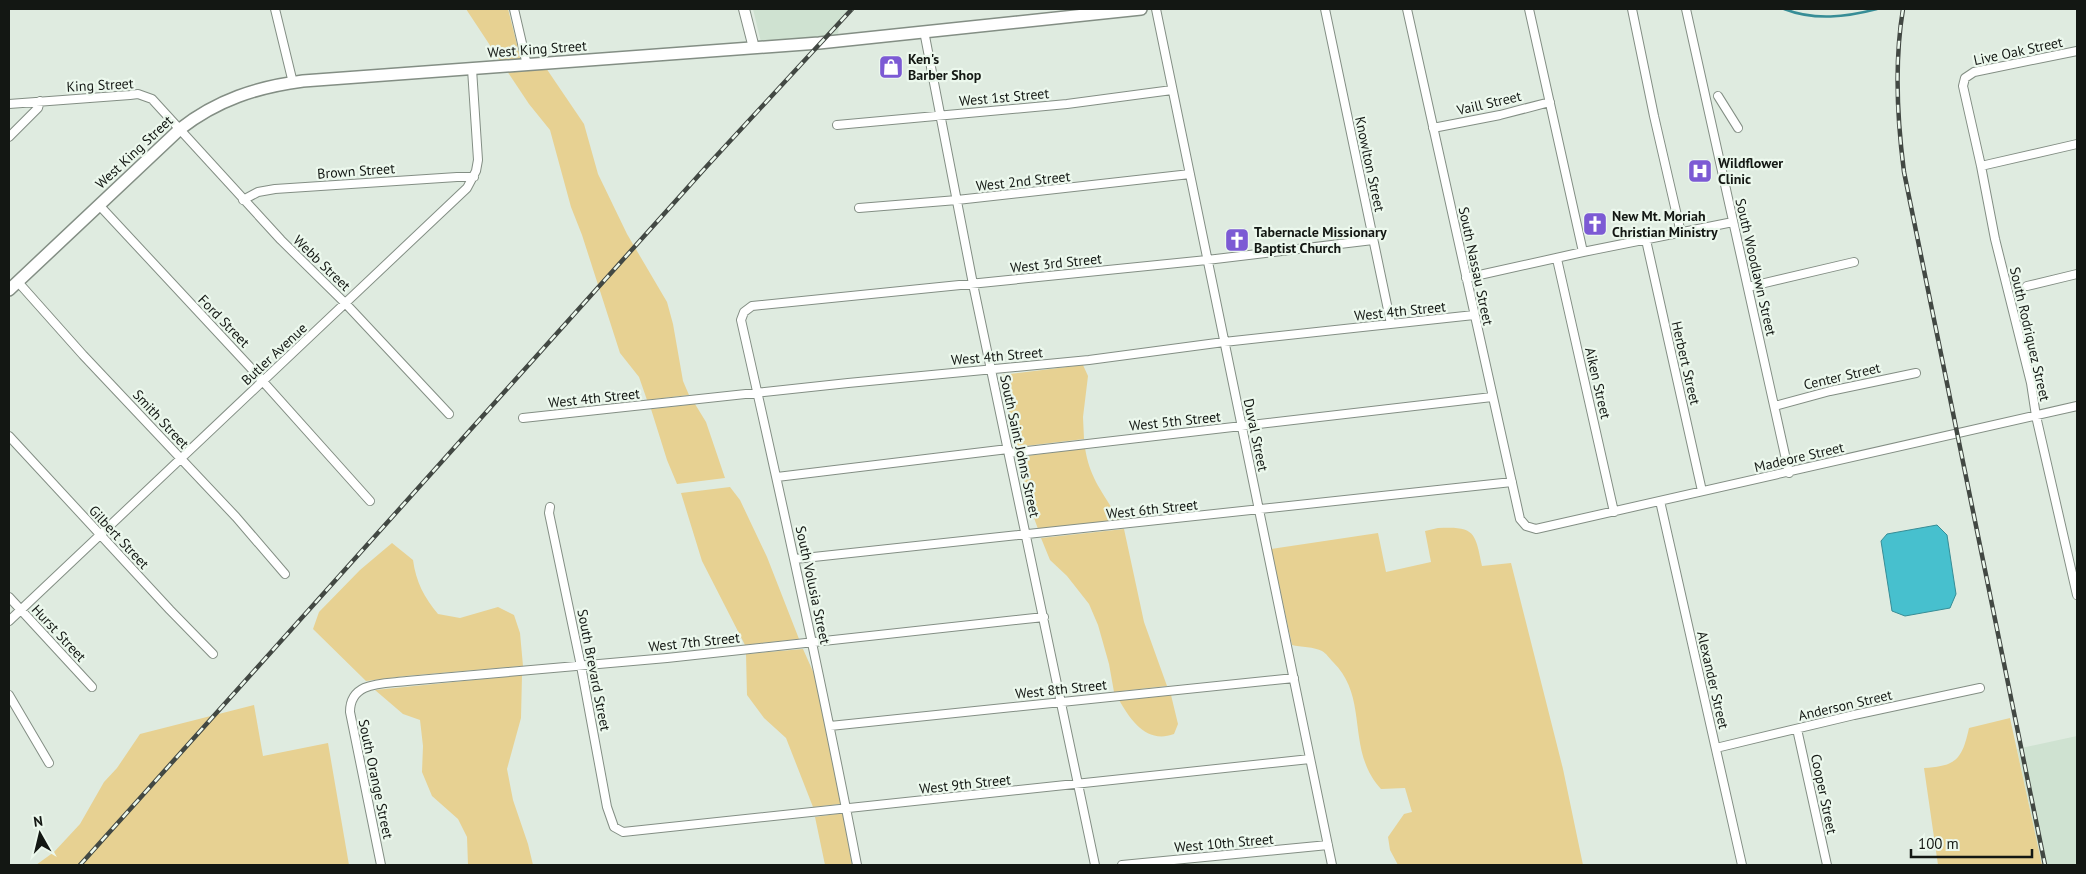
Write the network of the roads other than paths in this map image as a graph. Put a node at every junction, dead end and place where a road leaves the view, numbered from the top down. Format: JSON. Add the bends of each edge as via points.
{"nodes":[{"id":1,"x":275,"y":9,"type":"edge"},
{"id":2,"x":514,"y":9,"type":"edge"},
{"id":3,"x":744,"y":9,"type":"edge"},
{"id":4,"x":1141,"y":9,"type":"edge"},
{"id":5,"x":1156,"y":9,"type":"edge"},
{"id":6,"x":1325,"y":9,"type":"edge"},
{"id":7,"x":1407,"y":9,"type":"edge"},
{"id":8,"x":1529,"y":9,"type":"edge"},
{"id":9,"x":1632,"y":9,"type":"edge"},
{"id":10,"x":1686,"y":9,"type":"edge"},
{"id":11,"x":924,"y":31,"type":"junction"},
{"id":12,"x":754,"y":48,"type":"junction"},
{"id":13,"x":2077,"y":52,"type":"edge"},
{"id":14,"x":526,"y":65,"type":"junction"},
{"id":15,"x":472,"y":68,"type":"junction"},
{"id":16,"x":1966,"y":78,"type":"joint"},
{"id":17,"x":293,"y":83,"type":"junction"},
{"id":18,"x":1172,"y":90,"type":"junction"},
{"id":19,"x":1718,"y":96,"type":"dead end"},
{"id":20,"x":40,"y":102,"type":"junction"},
{"id":21,"x":1550,"y":102,"type":"junction"},
{"id":22,"x":9,"y":104,"type":"edge"},
{"id":23,"x":941,"y":115,"type":"junction"},
{"id":24,"x":838,"y":125,"type":"dead end"},
{"id":25,"x":1433,"y":128,"type":"junction"},
{"id":26,"x":1738,"y":128,"type":"dead end"},
{"id":27,"x":180,"y":129,"type":"junction"},
{"id":28,"x":9,"y":137,"type":"edge"},
{"id":29,"x":2077,"y":144,"type":"edge"},
{"id":30,"x":1982,"y":166,"type":"junction"},
{"id":31,"x":1190,"y":174,"type":"junction"},
{"id":32,"x":474,"y":178,"type":"junction"},
{"id":33,"x":243,"y":200,"type":"junction"},
{"id":34,"x":958,"y":200,"type":"junction"},
{"id":35,"x":99,"y":205,"type":"junction"},
{"id":36,"x":859,"y":208,"type":"dead end"},
{"id":37,"x":1733,"y":222,"type":"junction"},
{"id":38,"x":1681,"y":233,"type":"junction"},
{"id":39,"x":1373,"y":240,"type":"junction"},
{"id":40,"x":1646,"y":240,"type":"junction"},
{"id":41,"x":1583,"y":252,"type":"junction"},
{"id":42,"x":1558,"y":259,"type":"junction"},
{"id":43,"x":1207,"y":260,"type":"junction"},
{"id":44,"x":1854,"y":262,"type":"dead end"},
{"id":45,"x":2077,"y":274,"type":"edge"},
{"id":46,"x":1466,"y":278,"type":"junction"},
{"id":47,"x":18,"y":282,"type":"junction"},
{"id":48,"x":973,"y":284,"type":"junction"},
{"id":49,"x":2026,"y":286,"type":"dead end"},
{"id":50,"x":1748,"y":287,"type":"junction"},
{"id":51,"x":9,"y":290,"type":"edge"},
{"id":52,"x":346,"y":304,"type":"junction"},
{"id":53,"x":744,"y":312,"type":"joint"},
{"id":54,"x":1474,"y":315,"type":"junction"},
{"id":55,"x":1391,"y":324,"type":"junction"},
{"id":56,"x":1224,"y":342,"type":"junction"},
{"id":57,"x":991,"y":370,"type":"junction"},
{"id":58,"x":1916,"y":373,"type":"dead end"},
{"id":59,"x":263,"y":381,"type":"junction"},
{"id":60,"x":759,"y":393,"type":"junction"},
{"id":61,"x":1492,"y":398,"type":"junction"},
{"id":62,"x":1774,"y":406,"type":"junction"},
{"id":63,"x":2077,"y":406,"type":"edge"},
{"id":64,"x":449,"y":414,"type":"dead end"},
{"id":65,"x":2036,"y":416,"type":"junction"},
{"id":66,"x":523,"y":418,"type":"dead end"},
{"id":67,"x":1241,"y":426,"type":"junction"},
{"id":68,"x":9,"y":436,"type":"edge"},
{"id":69,"x":1009,"y":451,"type":"junction"},
{"id":70,"x":181,"y":459,"type":"junction"},
{"id":71,"x":1790,"y":473,"type":"junction"},
{"id":72,"x":777,"y":477,"type":"junction"},
{"id":73,"x":1512,"y":482,"type":"junction"},
{"id":74,"x":1702,"y":491,"type":"junction"},
{"id":75,"x":1660,"y":500,"type":"junction"},
{"id":76,"x":370,"y":501,"type":"dead end"},
{"id":77,"x":550,"y":507,"type":"dead end"},
{"id":78,"x":1258,"y":510,"type":"junction"},
{"id":79,"x":1614,"y":512,"type":"junction"},
{"id":80,"x":1526,"y":526,"type":"joint"},
{"id":81,"x":100,"y":534,"type":"junction"},
{"id":82,"x":1027,"y":535,"type":"junction"},
{"id":83,"x":795,"y":559,"type":"junction"},
{"id":84,"x":285,"y":574,"type":"dead end"},
{"id":85,"x":2077,"y":595,"type":"edge"},
{"id":86,"x":9,"y":597,"type":"edge"},
{"id":87,"x":21,"y":610,"type":"junction"},
{"id":88,"x":1044,"y":617,"type":"junction"},
{"id":89,"x":9,"y":621,"type":"edge"},
{"id":90,"x":812,"y":643,"type":"junction"},
{"id":91,"x":213,"y":654,"type":"dead end"},
{"id":92,"x":581,"y":666,"type":"junction"},
{"id":93,"x":1294,"y":678,"type":"junction"},
{"id":94,"x":92,"y":687,"type":"dead end"},
{"id":95,"x":1980,"y":688,"type":"dead end"},
{"id":96,"x":9,"y":695,"type":"edge"},
{"id":97,"x":352,"y":699,"type":"joint"},
{"id":98,"x":1062,"y":702,"type":"junction"},
{"id":99,"x":830,"y":726,"type":"junction"},
{"id":100,"x":1797,"y":729,"type":"junction"},
{"id":101,"x":1716,"y":748,"type":"junction"},
{"id":102,"x":1310,"y":759,"type":"junction"},
{"id":103,"x":49,"y":763,"type":"dead end"},
{"id":104,"x":1078,"y":784,"type":"junction"},
{"id":105,"x":846,"y":808,"type":"junction"},
{"id":106,"x":623,"y":832,"type":"joint"},
{"id":107,"x":1328,"y":845,"type":"junction"},
{"id":108,"x":381,"y":865,"type":"edge"},
{"id":109,"x":857,"y":865,"type":"edge"},
{"id":110,"x":1095,"y":865,"type":"edge"},
{"id":111,"x":1122,"y":865,"type":"edge"},
{"id":112,"x":1332,"y":865,"type":"edge"},
{"id":113,"x":1742,"y":865,"type":"edge"},
{"id":114,"x":1827,"y":865,"type":"edge"}],
"edges":[{"from":1,"to":17,"type":"street"},
{"from":2,"to":14,"type":"street"},
{"from":3,"to":12,"type":"main road"},
{"from":4,"to":11,"type":"main road","name":"West King Street"},
{"from":5,"to":18,"type":"street","name":"Duval Street"},
{"from":6,"to":39,"type":"street","name":"Knowlton Street"},
{"from":7,"to":25,"type":"street","name":"South Nassau Street"},
{"from":8,"to":21,"type":"street"},
{"from":9,"to":38,"type":"street"},
{"from":10,"to":37,"type":"street","name":"South Woodlawn Street"},
{"from":11,"to":12,"type":"main road","name":"West King Street"},
{"from":11,"to":23,"type":"street","name":"South Saint Johns Street"},
{"from":12,"to":14,"type":"main road","name":"West King Street"},
{"from":13,"to":16,"type":"street","name":"Live Oak Street","via":[[1974,72]]},
{"from":14,"to":15,"type":"main road","name":"West King Street"},
{"from":15,"to":17,"type":"main road","name":"West King Street"},
{"from":15,"to":32,"type":"street","via":[[478,160]]},
{"from":16,"to":30,"type":"street","name":"South Rodriquez Street","via":[[1964,86]]},
{"from":17,"to":27,"type":"main road","name":"West King Street","via":[[234,97]]},
{"from":18,"to":23,"type":"street","name":"West 1st Street","via":[[1066,104]]},
{"from":18,"to":31,"type":"street","name":"Duval Street"},
{"from":19,"to":26,"type":"street"},
{"from":20,"to":22,"type":"street","name":"King Street"},
{"from":20,"to":27,"type":"street","name":"King Street","via":[[138,94],[158,104]]},
{"from":20,"to":28,"type":"street"},
{"from":21,"to":25,"type":"street","name":"Vaill Street"},
{"from":21,"to":41,"type":"street"},
{"from":23,"to":24,"type":"street","name":"West 1st Street"},
{"from":23,"to":34,"type":"street","name":"South Saint Johns Street"},
{"from":25,"to":46,"type":"street","name":"South Nassau Street"},
{"from":27,"to":33,"type":"street","name":"Webb Street"},
{"from":27,"to":35,"type":"main road","name":"West King Street"},
{"from":29,"to":30,"type":"street"},
{"from":30,"to":65,"type":"street","name":"South Rodriquez Street","via":[[1995,239],[2027,366]]},
{"from":31,"to":34,"type":"street","name":"West 2nd Street"},
{"from":31,"to":43,"type":"street","name":"Duval Street"},
{"from":32,"to":33,"type":"street","name":"Brown Street","via":[[275,190],[258,192]]},
{"from":32,"to":52,"type":"street","name":"Butler Avenue"},
{"from":33,"to":52,"type":"street","name":"Webb Street"},
{"from":34,"to":36,"type":"street","name":"West 2nd Street"},
{"from":34,"to":48,"type":"street","name":"South Saint Johns Street"},
{"from":35,"to":47,"type":"main road","name":"West King Street"},
{"from":35,"to":59,"type":"street","name":"Ford Street"},
{"from":37,"to":38,"type":"street"},
{"from":37,"to":50,"type":"street","name":"South Woodlawn Street"},
{"from":38,"to":40,"type":"street"},
{"from":39,"to":43,"type":"street","name":"West 3rd Street"},
{"from":39,"to":55,"type":"street","name":"Knowlton Street"},
{"from":40,"to":41,"type":"street"},
{"from":40,"to":74,"type":"street","name":"Herbert Street"},
{"from":41,"to":42,"type":"street"},
{"from":42,"to":46,"type":"street"},
{"from":42,"to":79,"type":"street","name":"Aiken Street"},
{"from":43,"to":48,"type":"street","name":"West 3rd Street"},
{"from":43,"to":56,"type":"street","name":"Duval Street"},
{"from":44,"to":50,"type":"street"},
{"from":45,"to":49,"type":"street"},
{"from":46,"to":54,"type":"street","name":"South Nassau Street"},
{"from":47,"to":51,"type":"main road","name":"West King Street"},
{"from":47,"to":70,"type":"street","name":"Smith Street"},
{"from":48,"to":53,"type":"street","name":"West 3rd Street","via":[[752,306]]},
{"from":48,"to":57,"type":"street","name":"South Saint Johns Street"},
{"from":50,"to":62,"type":"street","name":"South Woodlawn Street"},
{"from":52,"to":59,"type":"street","name":"Butler Avenue"},
{"from":52,"to":64,"type":"street","name":"Webb Street"},
{"from":53,"to":60,"type":"street","name":"South Volusia Street","via":[[741,320]]},
{"from":54,"to":55,"type":"street","name":"West 4th Street"},
{"from":54,"to":61,"type":"street","name":"South Nassau Street"},
{"from":55,"to":56,"type":"street","name":"West 4th Street"},
{"from":56,"to":57,"type":"street","name":"West 4th Street"},
{"from":56,"to":67,"type":"street","name":"Duval Street"},
{"from":57,"to":60,"type":"street","name":"West 4th Street"},
{"from":57,"to":69,"type":"street","name":"South Saint Johns Street"},
{"from":58,"to":62,"type":"street","name":"Center Street"},
{"from":59,"to":70,"type":"street","name":"Butler Avenue"},
{"from":59,"to":76,"type":"street","name":"Ford Street"},
{"from":60,"to":66,"type":"street","name":"West 4th Street"},
{"from":60,"to":72,"type":"street","name":"South Volusia Street"},
{"from":61,"to":67,"type":"street","name":"West 5th Street"},
{"from":61,"to":73,"type":"street","name":"South Nassau Street"},
{"from":62,"to":71,"type":"street","name":"South Woodlawn Street"},
{"from":63,"to":65,"type":"street","name":"Madeore Street"},
{"from":65,"to":71,"type":"street","name":"Madeore Street"},
{"from":65,"to":85,"type":"street","name":"South Rodriquez Street"},
{"from":67,"to":69,"type":"street","name":"West 5th Street"},
{"from":67,"to":78,"type":"street","name":"Duval Street"},
{"from":68,"to":81,"type":"street","name":"Gilbert Street"},
{"from":69,"to":72,"type":"street","name":"West 5th Street"},
{"from":69,"to":82,"type":"street","name":"South Saint Johns Street"},
{"from":70,"to":81,"type":"street","name":"Butler Avenue"},
{"from":70,"to":84,"type":"street","name":"Smith Street"},
{"from":71,"to":74,"type":"street","name":"Madeore Street"},
{"from":72,"to":83,"type":"street","name":"South Volusia Street"},
{"from":73,"to":78,"type":"street","name":"West 6th Street"},
{"from":73,"to":80,"type":"street","name":"South Nassau Street","via":[[1520,519]]},
{"from":74,"to":75,"type":"street","name":"Madeore Street"},
{"from":75,"to":79,"type":"street","name":"Madeore Street"},
{"from":75,"to":101,"type":"street","name":"Alexander Street"},
{"from":77,"to":92,"type":"street","name":"South Brevard Street"},
{"from":78,"to":82,"type":"street","name":"West 6th Street"},
{"from":78,"to":93,"type":"street","name":"Duval Street"},
{"from":79,"to":80,"type":"street","name":"Madeore Street","via":[[1536,529]]},
{"from":81,"to":87,"type":"street","name":"Butler Avenue"},
{"from":81,"to":91,"type":"street","name":"Gilbert Street"},
{"from":82,"to":83,"type":"street","name":"West 6th Street"},
{"from":82,"to":88,"type":"street","name":"South Saint Johns Street"},
{"from":83,"to":90,"type":"street","name":"South Volusia Street"},
{"from":86,"to":87,"type":"street","name":"Hurst Street"},
{"from":87,"to":89,"type":"street","name":"Butler Avenue"},
{"from":87,"to":94,"type":"street","name":"Hurst Street"},
{"from":88,"to":90,"type":"street","name":"West 7th Street"},
{"from":88,"to":98,"type":"street","name":"South Saint Johns Street"},
{"from":90,"to":92,"type":"street","name":"West 7th Street"},
{"from":90,"to":99,"type":"street","name":"South Volusia Street"},
{"from":92,"to":97,"type":"street","name":"West 7th Street","via":[[374,685],[359,690]]},
{"from":92,"to":106,"type":"street","name":"South Brevard Street","via":[[607,807],[614,826]]},
{"from":93,"to":98,"type":"street","name":"West 8th Street"},
{"from":93,"to":102,"type":"street","name":"Duval Street"},
{"from":95,"to":100,"type":"street","name":"Anderson Street"},
{"from":96,"to":103,"type":"street"},
{"from":97,"to":108,"type":"street","name":"South Orange Street","via":[[350,712]]},
{"from":98,"to":99,"type":"street","name":"West 8th Street"},
{"from":98,"to":104,"type":"street","name":"South Saint Johns Street"},
{"from":99,"to":105,"type":"street","name":"South Volusia Street"},
{"from":100,"to":101,"type":"street","name":"Anderson Street"},
{"from":100,"to":114,"type":"street","name":"Cooper Street"},
{"from":101,"to":113,"type":"street","name":"Alexander Street"},
{"from":102,"to":104,"type":"street","name":"West 9th Street"},
{"from":102,"to":107,"type":"street","name":"Duval Street"},
{"from":104,"to":105,"type":"street","name":"West 9th Street"},
{"from":104,"to":110,"type":"street","name":"South Saint Johns Street"},
{"from":105,"to":106,"type":"street","name":"West 9th Street"},
{"from":105,"to":109,"type":"street","name":"South Volusia Street"},
{"from":107,"to":111,"type":"street","name":"West 10th Street"},
{"from":107,"to":112,"type":"street","name":"Duval Street"}]}
